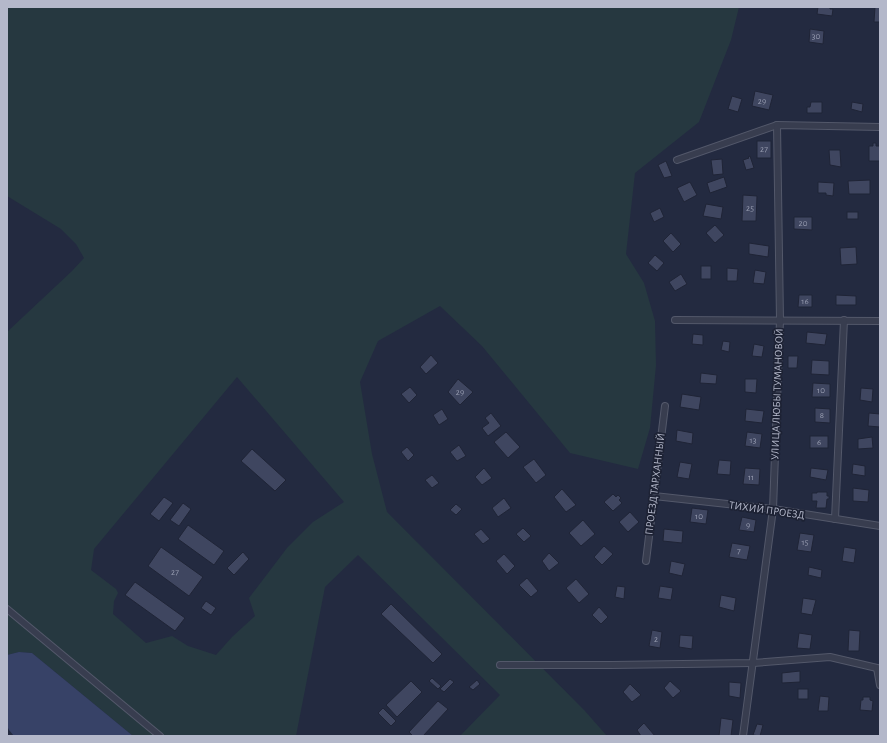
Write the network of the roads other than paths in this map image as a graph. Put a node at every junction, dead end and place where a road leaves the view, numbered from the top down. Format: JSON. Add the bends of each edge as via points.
{"nodes":[{"id":1,"x":777,"y":125,"type":"junction"},
{"id":2,"x":880,"y":127,"type":"edge"},
{"id":3,"x":677,"y":160,"type":"dead end"},
{"id":4,"x":675,"y":320,"type":"dead end"},
{"id":5,"x":780,"y":320,"type":"junction"},
{"id":6,"x":844,"y":320,"type":"junction"},
{"id":7,"x":880,"y":321,"type":"edge"},
{"id":8,"x":665,"y":406,"type":"dead end"},
{"id":9,"x":654,"y":496,"type":"junction"},
{"id":10,"x":773,"y":509,"type":"junction"},
{"id":11,"x":835,"y":519,"type":"junction"},
{"id":12,"x":880,"y":526,"type":"edge"},
{"id":13,"x":646,"y":561,"type":"dead end"},
{"id":14,"x":7,"y":609,"type":"edge"},
{"id":15,"x":753,"y":663,"type":"junction"},
{"id":16,"x":500,"y":665,"type":"dead end"},
{"id":17,"x":878,"y":668,"type":"edge"},
{"id":18,"x":880,"y":685,"type":"edge"},
{"id":19,"x":160,"y":736,"type":"edge"},
{"id":20,"x":743,"y":736,"type":"edge"}],
"edges":[{"from":1,"to":2,"type":"street"},
{"from":1,"to":3,"type":"street"},
{"from":1,"to":5,"type":"street","name":"УЛИЦА ЛЮБЫ ТУМАНОВОЙ"},
{"from":4,"to":5,"type":"street"},
{"from":5,"to":6,"type":"street"},
{"from":5,"to":10,"type":"street","name":"УЛИЦА ЛЮБЫ ТУМАНОВОЙ"},
{"from":6,"to":7,"type":"street"},
{"from":6,"to":11,"type":"street"},
{"from":8,"to":9,"type":"street","name":"ПРОЕЗД ТАРХАННЫЙ"},
{"from":9,"to":10,"type":"street","name":"ТИХИЙ ПРОЕЗД"},
{"from":9,"to":13,"type":"street","name":"ПРОЕЗД ТАРХАННЫЙ"},
{"from":10,"to":11,"type":"street","name":"ТИХИЙ ПРОЕЗД"},
{"from":10,"to":15,"type":"street","name":"УЛИЦА ЛЮБЫ ТУМАНОВОЙ"},
{"from":11,"to":12,"type":"street","name":"ТИХИЙ ПРОЕЗД"},
{"from":14,"to":19,"type":"street"},
{"from":15,"to":16,"type":"street"},
{"from":15,"to":17,"type":"street","via":[[830,657]]},
{"from":15,"to":20,"type":"street","name":"УЛИЦА ЛЮБЫ ТУМАНОВОЙ"},
{"from":17,"to":18,"type":"street"}]}
